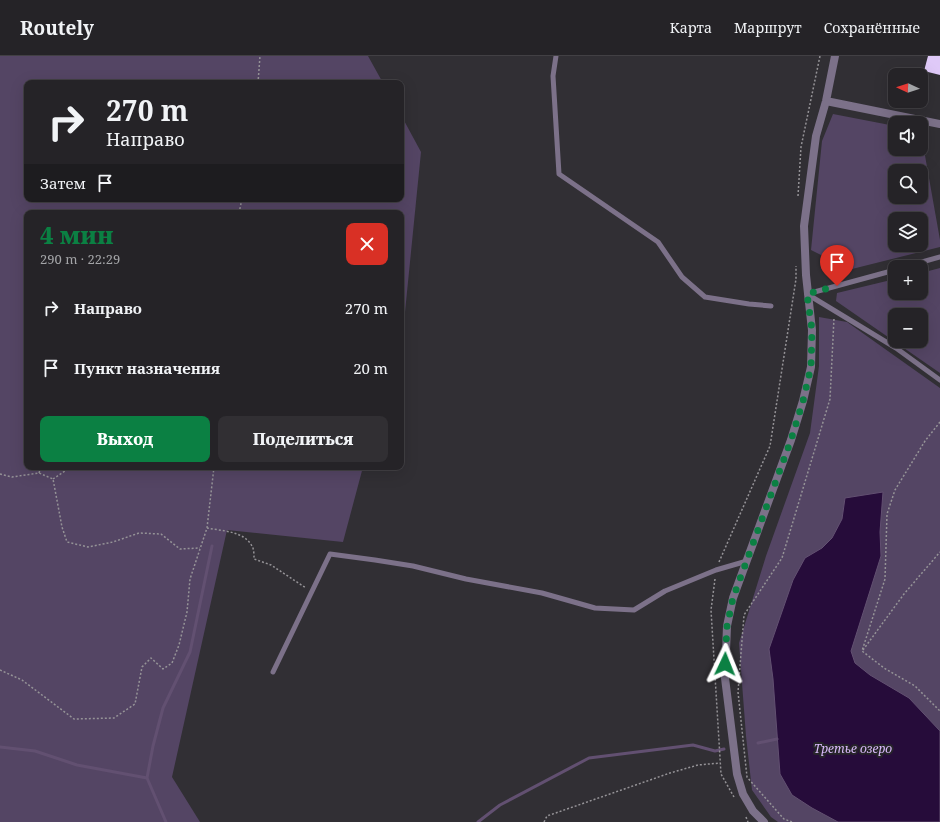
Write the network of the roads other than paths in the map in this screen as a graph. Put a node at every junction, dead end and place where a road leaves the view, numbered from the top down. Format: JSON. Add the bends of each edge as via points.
{"nodes":[{"id":1,"x":556,"y":56,"type":"edge"},
{"id":2,"x":835,"y":56,"type":"edge"},
{"id":3,"x":826,"y":101,"type":"junction"},
{"id":4,"x":940,"y":124,"type":"edge"},
{"id":5,"x":940,"y":257,"type":"edge"},
{"id":6,"x":928,"y":260,"type":"edge"},
{"id":7,"x":888,"y":272,"type":"edge"},
{"id":8,"x":807,"y":294,"type":"junction"},
{"id":9,"x":771,"y":306,"type":"dead end"},
{"id":10,"x":940,"y":380,"type":"edge"},
{"id":11,"x":747,"y":561,"type":"junction"},
{"id":12,"x":273,"y":672,"type":"dead end"},
{"id":13,"x":764,"y":822,"type":"edge"}],
"edges":[{"from":1,"to":9,"type":"lane","via":[[553,76],[559,174],[658,242],[682,277],[705,297]]},
{"from":2,"to":3,"type":"street"},
{"from":3,"to":4,"type":"street"},
{"from":3,"to":8,"type":"street","via":[[816,136],[804,226]]},
{"from":5,"to":6,"type":"lane"},
{"from":7,"to":8,"type":"lane"},
{"from":8,"to":10,"type":"lane","via":[[896,348]]},
{"from":8,"to":11,"type":"street","via":[[812,330],[810,374],[791,440]]},
{"from":11,"to":12,"type":"lane","via":[[716,570],[665,591],[634,610],[595,608],[542,593],[414,566],[330,554]]},
{"from":11,"to":13,"type":"street","via":[[733,598],[727,626],[725,678],[737,774],[742,794]]}]}
